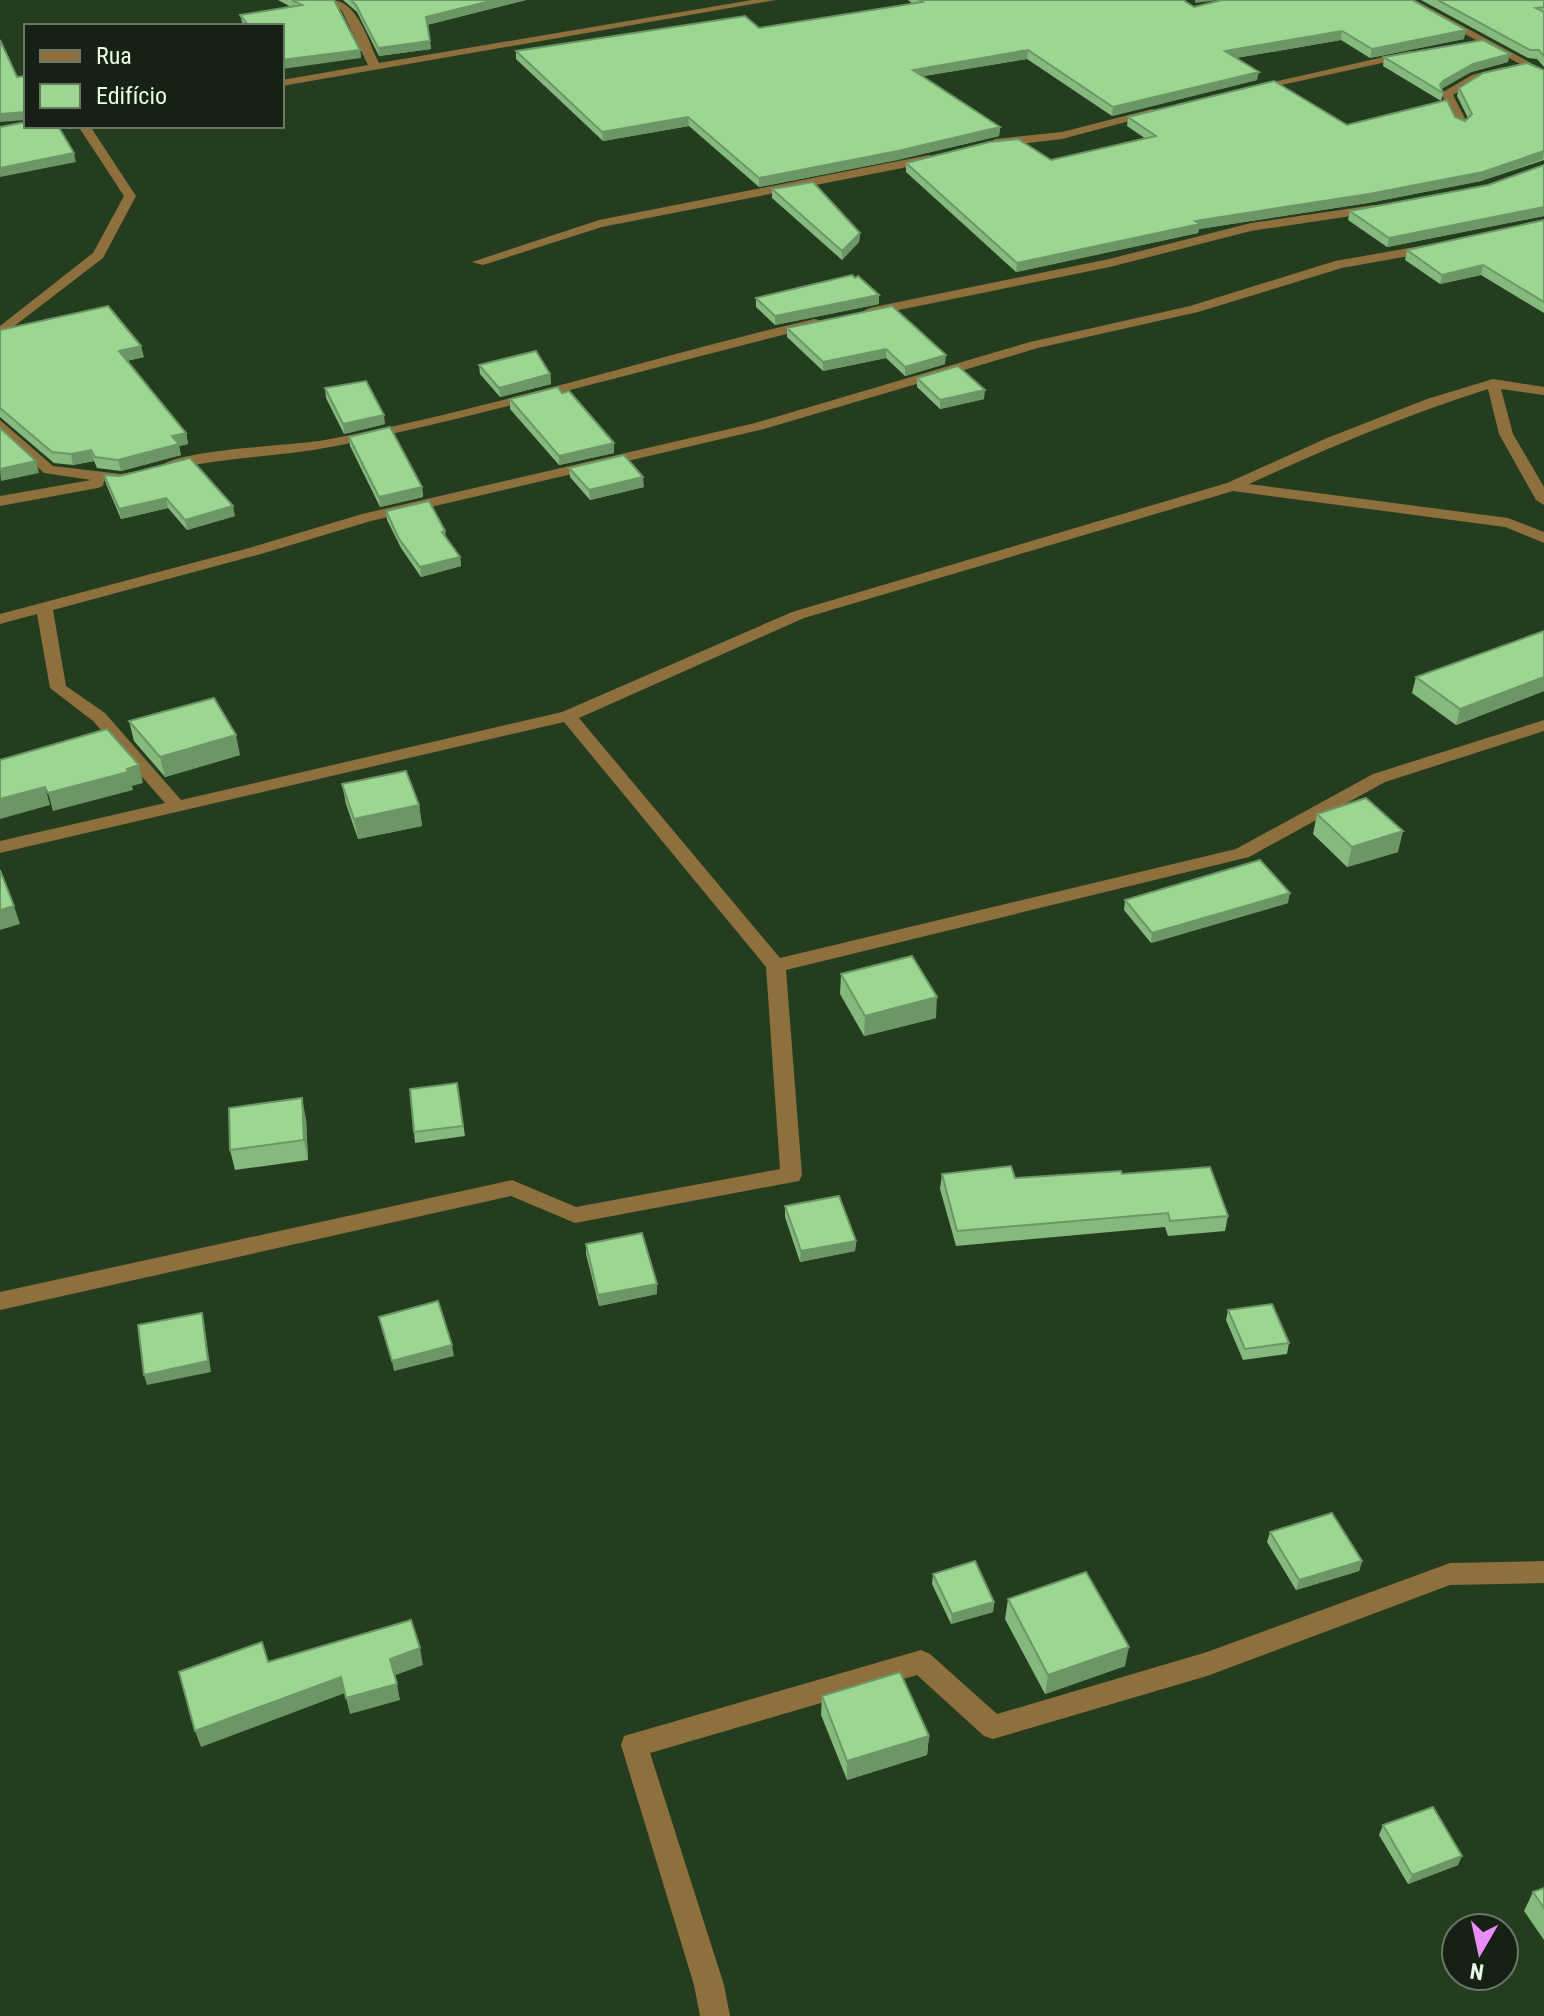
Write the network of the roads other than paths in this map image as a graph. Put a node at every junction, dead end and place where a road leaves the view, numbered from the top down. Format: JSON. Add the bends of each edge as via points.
{"nodes":[{"id":1,"x":336,"y":0,"type":"edge"},
{"id":2,"x":771,"y":0,"type":"edge"},
{"id":3,"x":1407,"y":0,"type":"edge"},
{"id":4,"x":752,"y":1,"type":"edge"},
{"id":5,"x":1485,"y":41,"type":"junction"},
{"id":6,"x":1456,"y":46,"type":"edge"},
{"id":7,"x":1427,"y":51,"type":"edge"},
{"id":8,"x":1544,"y":61,"type":"edge"},
{"id":9,"x":1527,"y":64,"type":"junction"},
{"id":10,"x":375,"y":67,"type":"junction"},
{"id":11,"x":1544,"y":74,"type":"edge"},
{"id":12,"x":284,"y":83,"type":"edge"},
{"id":13,"x":1228,"y":94,"type":"edge"},
{"id":14,"x":1168,"y":109,"type":"edge"},
{"id":15,"x":1462,"y":124,"type":"edge"},
{"id":16,"x":85,"y":128,"type":"edge"},
{"id":17,"x":988,"y":144,"type":"edge"},
{"id":18,"x":943,"y":155,"type":"edge"},
{"id":19,"x":1383,"y":207,"type":"edge"},
{"id":20,"x":1451,"y":244,"type":"edge"},
{"id":21,"x":478,"y":262,"type":"dead end"},
{"id":22,"x":852,"y":315,"type":"edge"},
{"id":23,"x":823,"y":321,"type":"edge"},
{"id":24,"x":0,"y":333,"type":"edge"},
{"id":25,"x":1493,"y":383,"type":"junction"},
{"id":26,"x":1544,"y":391,"type":"edge"},
{"id":27,"x":0,"y":424,"type":"edge"},
{"id":28,"x":121,"y":479,"type":"junction"},
{"id":29,"x":1232,"y":486,"type":"junction"},
{"id":30,"x":1544,"y":500,"type":"edge"},
{"id":31,"x":0,"y":501,"type":"edge"},
{"id":32,"x":1544,"y":538,"type":"edge"},
{"id":33,"x":44,"y":607,"type":"junction"},
{"id":34,"x":0,"y":619,"type":"edge"},
{"id":35,"x":568,"y":716,"type":"junction"},
{"id":36,"x":1544,"y":725,"type":"edge"},
{"id":37,"x":177,"y":806,"type":"junction"},
{"id":38,"x":0,"y":847,"type":"edge"},
{"id":39,"x":776,"y":966,"type":"junction"},
{"id":40,"x":0,"y":1301,"type":"edge"},
{"id":41,"x":1544,"y":1572,"type":"edge"},
{"id":42,"x":715,"y":2016,"type":"edge"}],
"edges":[{"from":1,"to":10,"type":"street","via":[[347,9]]},
{"from":2,"to":4,"type":"street"},
{"from":3,"to":5,"type":"street"},
{"from":4,"to":10,"type":"street"},
{"from":5,"to":6,"type":"street"},
{"from":5,"to":9,"type":"street"},
{"from":7,"to":13,"type":"street"},
{"from":8,"to":9,"type":"street"},
{"from":9,"to":11,"type":"street"},
{"from":9,"to":15,"type":"street","via":[[1476,77],[1447,94]]},
{"from":10,"to":12,"type":"street"},
{"from":14,"to":17,"type":"street","via":[[1062,135]]},
{"from":16,"to":24,"type":"street","via":[[130,196],[98,255]]},
{"from":18,"to":21,"type":"street","via":[[599,224]]},
{"from":19,"to":22,"type":"street","via":[[1251,227],[1110,263]]},
{"from":20,"to":33,"type":"street","via":[[1340,264],[759,426],[367,517]]},
{"from":23,"to":28,"type":"street","via":[[339,442],[185,461]]},
{"from":25,"to":26,"type":"street"},
{"from":25,"to":29,"type":"street","via":[[1332,441]]},
{"from":25,"to":30,"type":"street","via":[[1506,434]]},
{"from":27,"to":28,"type":"street","via":[[49,470]]},
{"from":28,"to":31,"type":"street"},
{"from":29,"to":32,"type":"street","via":[[1508,523]]},
{"from":29,"to":35,"type":"street","via":[[798,615]]},
{"from":33,"to":34,"type":"street"},
{"from":33,"to":37,"type":"street","via":[[58,688],[99,717]]},
{"from":35,"to":37,"type":"street"},
{"from":35,"to":39,"type":"street"},
{"from":36,"to":39,"type":"street","via":[[1379,778],[1242,853]]},
{"from":37,"to":38,"type":"street"},
{"from":39,"to":40,"type":"street","via":[[791,1175],[575,1215],[512,1188]]},
{"from":41,"to":42,"type":"street","via":[[1450,1574],[1207,1664],[993,1727],[921,1662],[634,1745]]}]}
